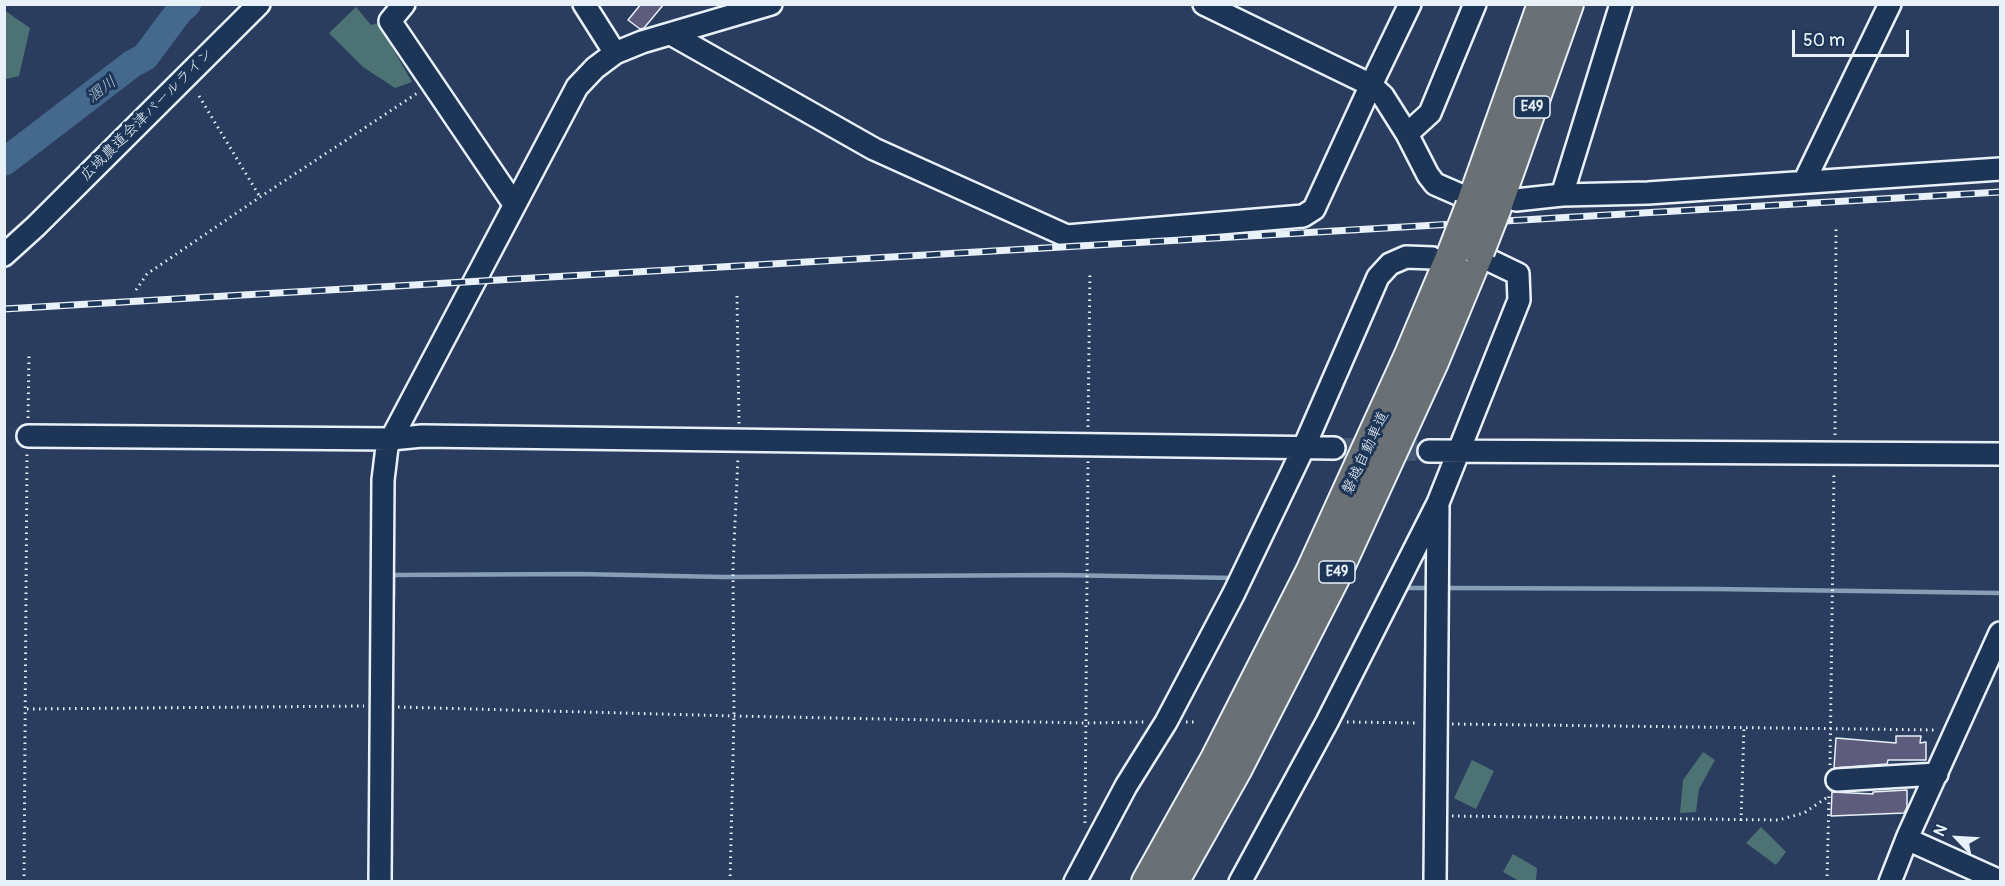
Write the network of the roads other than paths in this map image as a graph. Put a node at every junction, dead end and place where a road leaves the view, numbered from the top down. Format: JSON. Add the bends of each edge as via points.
{"nodes":[{"id":1,"x":259,"y":4,"type":"edge"},
{"id":2,"x":404,"y":4,"type":"edge"},
{"id":3,"x":584,"y":4,"type":"edge"},
{"id":4,"x":771,"y":4,"type":"edge"},
{"id":5,"x":1204,"y":4,"type":"edge"},
{"id":6,"x":1410,"y":4,"type":"edge"},
{"id":7,"x":1474,"y":4,"type":"edge"},
{"id":8,"x":1543,"y":4,"type":"edge"},
{"id":9,"x":1568,"y":4,"type":"edge"},
{"id":10,"x":1621,"y":4,"type":"edge"},
{"id":11,"x":1890,"y":4,"type":"edge"},
{"id":12,"x":671,"y":34,"type":"junction"},
{"id":13,"x":615,"y":53,"type":"junction"},
{"id":14,"x":1371,"y":85,"type":"junction"},
{"id":15,"x":1407,"y":134,"type":"junction"},
{"id":16,"x":2001,"y":169,"type":"edge"},
{"id":17,"x":1804,"y":182,"type":"junction"},
{"id":18,"x":1562,"y":195,"type":"junction"},
{"id":19,"x":1485,"y":202,"type":"junction"},
{"id":20,"x":514,"y":204,"type":"junction"},
{"id":21,"x":4,"y":255,"type":"edge"},
{"id":22,"x":1464,"y":256,"type":"junction"},
{"id":23,"x":27,"y":436,"type":"road end"},
{"id":24,"x":391,"y":439,"type":"junction"},
{"id":25,"x":1304,"y":447,"type":"junction"},
{"id":26,"x":1334,"y":448,"type":"tunnel mouth"},
{"id":27,"x":1429,"y":451,"type":"tunnel mouth"},
{"id":28,"x":1457,"y":451,"type":"junction"},
{"id":29,"x":2001,"y":454,"type":"edge"},
{"id":30,"x":1438,"y":503,"type":"junction"},
{"id":31,"x":2001,"y":633,"type":"edge"},
{"id":32,"x":1937,"y":774,"type":"junction"},
{"id":33,"x":1831,"y":784,"type":"road end"},
{"id":34,"x":1907,"y":839,"type":"junction"},
{"id":35,"x":1987,"y":878,"type":"edge"},
{"id":36,"x":380,"y":882,"type":"edge"},
{"id":37,"x":1075,"y":882,"type":"edge"},
{"id":38,"x":1147,"y":882,"type":"edge"},
{"id":39,"x":1173,"y":882,"type":"edge"},
{"id":40,"x":1240,"y":882,"type":"edge"},
{"id":41,"x":1435,"y":882,"type":"edge"},
{"id":42,"x":1890,"y":882,"type":"edge"}],
"edges":[{"from":1,"to":21,"type":"street","name":"広域農道会津パールライン"},
{"from":2,"to":20,"type":"street","via":[[390,21]]},
{"from":3,"to":13,"type":"street"},
{"from":4,"to":12,"type":"street"},
{"from":5,"to":14,"type":"street"},
{"from":6,"to":14,"type":"street"},
{"from":7,"to":15,"type":"street","via":[[1430,113]]},
{"from":8,"to":19,"type":"highway","name":"磐越自動車道","number":"E49"},
{"from":9,"to":19,"type":"highway","name":"磐越自動車道","number":"E49"},
{"from":10,"to":18,"type":"street"},
{"from":11,"to":17,"type":"street"},
{"from":12,"to":13,"type":"street"},
{"from":12,"to":14,"type":"street","via":[[873,149],[1067,236],[1303,216],[1314,209]]},
{"from":13,"to":20,"type":"street","via":[[577,87]]},
{"from":14,"to":15,"type":"street","via":[[1383,96]]},
{"from":15,"to":19,"type":"street","via":[[1435,184]]},
{"from":16,"to":17,"type":"street"},
{"from":17,"to":18,"type":"street"},
{"from":18,"to":19,"type":"street"},
{"from":19,"to":22,"type":"highway","name":"磐越自動車道","number":"E49","bridge":true},
{"from":20,"to":24,"type":"street"},
{"from":22,"to":25,"type":"street","via":[[1406,256],[1390,264],[1378,277]]},
{"from":22,"to":28,"type":"street","via":[[1518,274],[1519,300]]},
{"from":22,"to":38,"type":"highway","name":"磐越自動車道","number":"E49","via":[[1409,357],[1311,572],[1216,759]]},
{"from":22,"to":39,"type":"highway","name":"磐越自動車道","number":"E49","via":[[1433,362],[1334,578],[1236,770]]},
{"from":23,"to":24,"type":"street"},
{"from":24,"to":25,"type":"street","via":[[422,436]]},
{"from":24,"to":36,"type":"street","via":[[382,480]]},
{"from":25,"to":26,"type":"street"},
{"from":25,"to":37,"type":"street","via":[[1166,722],[1126,786]]},
{"from":27,"to":28,"type":"street"},
{"from":28,"to":29,"type":"street"},
{"from":28,"to":30,"type":"street"},
{"from":30,"to":40,"type":"street","via":[[1327,722]]},
{"from":30,"to":41,"type":"street"},
{"from":31,"to":32,"type":"street"},
{"from":32,"to":33,"type":"street"},
{"from":32,"to":34,"type":"street"},
{"from":34,"to":35,"type":"street"},
{"from":34,"to":42,"type":"street"}]}
